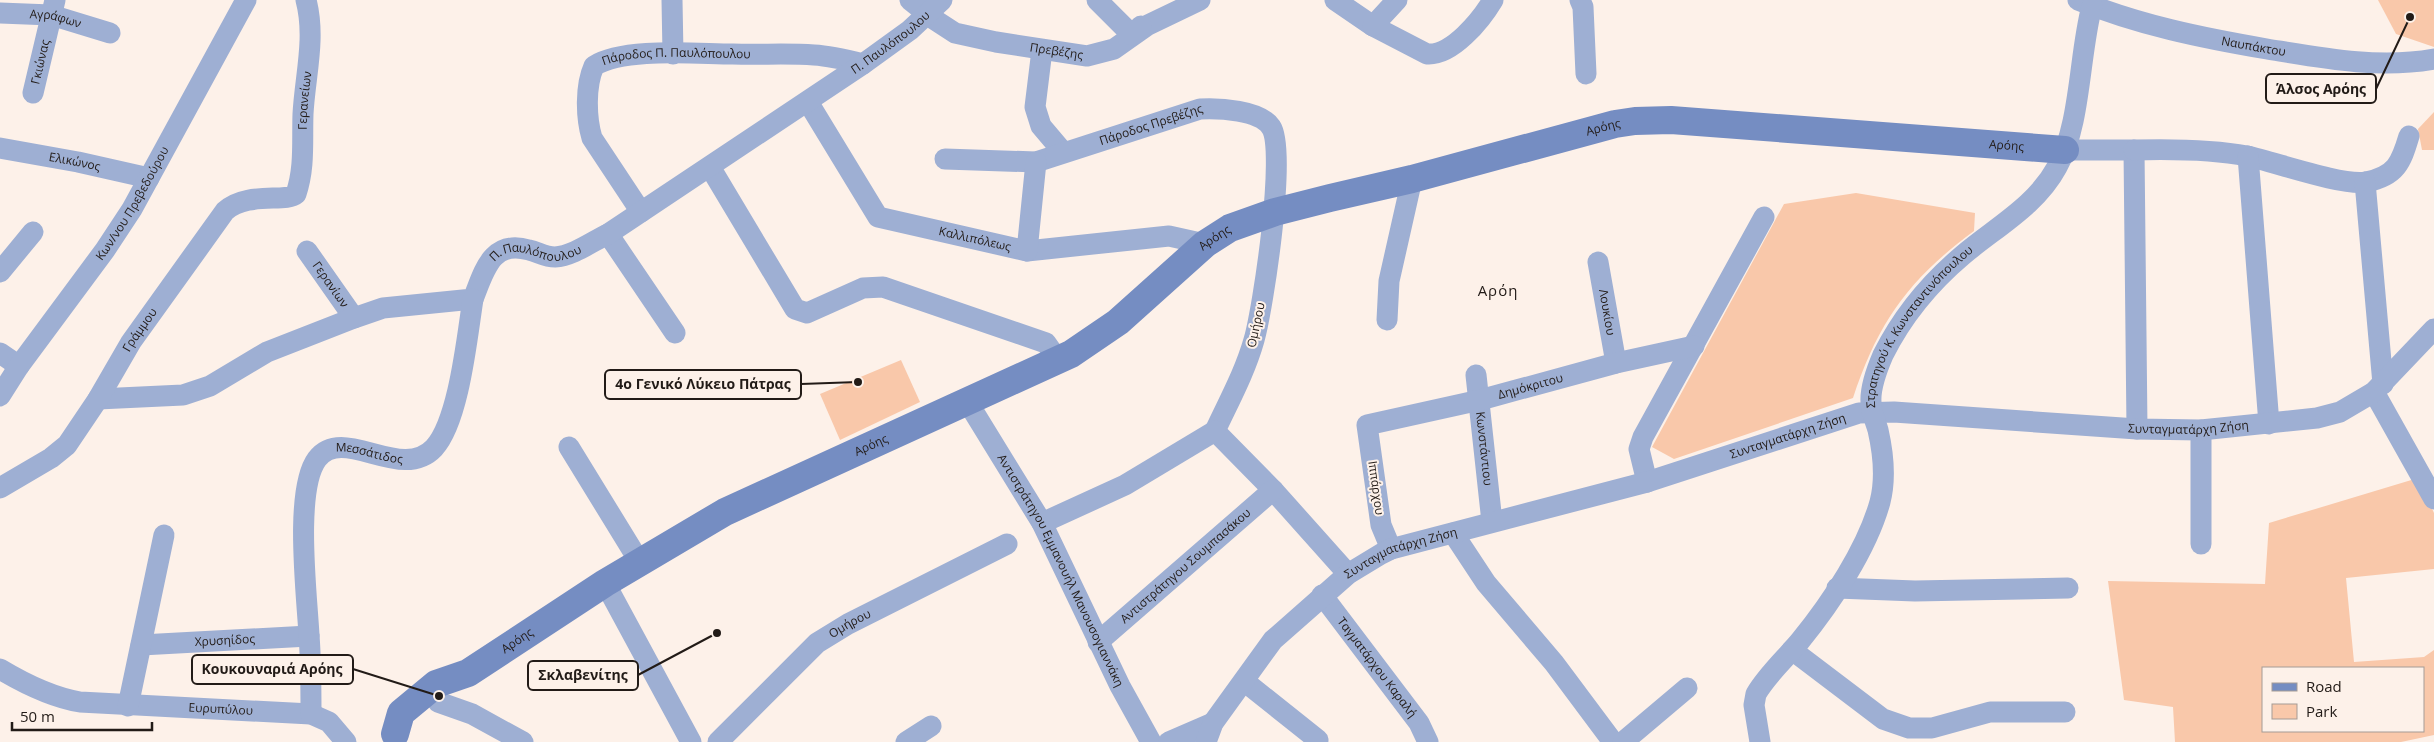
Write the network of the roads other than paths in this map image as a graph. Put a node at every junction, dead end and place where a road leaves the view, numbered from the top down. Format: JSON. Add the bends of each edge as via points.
{"nodes":[{"id":1,"x":246,"y":0,"type":"edge"},
{"id":2,"x":306,"y":0,"type":"edge"},
{"id":3,"x":672,"y":0,"type":"edge"},
{"id":4,"x":910,"y":0,"type":"edge"},
{"id":5,"x":1097,"y":0,"type":"edge"},
{"id":6,"x":1166,"y":0,"type":"edge"},
{"id":7,"x":1200,"y":0,"type":"edge"},
{"id":8,"x":1335,"y":0,"type":"edge"},
{"id":9,"x":1397,"y":0,"type":"edge"},
{"id":10,"x":1493,"y":0,"type":"edge"},
{"id":11,"x":1580,"y":0,"type":"edge"},
{"id":12,"x":2085,"y":3,"type":"edge"},
{"id":13,"x":935,"y":7,"type":"edge"},
{"id":14,"x":53,"y":8,"type":"edge"},
{"id":15,"x":0,"y":13,"type":"edge"},
{"id":16,"x":1372,"y":26,"type":"junction"},
{"id":17,"x":110,"y":33,"type":"dead end"},
{"id":18,"x":1132,"y":35,"type":"junction"},
{"id":19,"x":1042,"y":50,"type":"junction"},
{"id":20,"x":673,"y":54,"type":"junction"},
{"id":21,"x":2434,"y":60,"type":"edge"},
{"id":22,"x":863,"y":64,"type":"junction"},
{"id":23,"x":1586,"y":74,"type":"dead end"},
{"id":24,"x":33,"y":93,"type":"dead end"},
{"id":25,"x":808,"y":102,"type":"junction"},
{"id":26,"x":2409,"y":136,"type":"dead end"},
{"id":27,"x":0,"y":148,"type":"edge"},
{"id":28,"x":2065,"y":150,"type":"junction"},
{"id":29,"x":2134,"y":150,"type":"junction"},
{"id":30,"x":1064,"y":152,"type":"junction"},
{"id":31,"x":2248,"y":156,"type":"junction"},
{"id":32,"x":944,"y":159,"type":"dead end"},
{"id":33,"x":1036,"y":162,"type":"junction"},
{"id":34,"x":710,"y":167,"type":"junction"},
{"id":35,"x":149,"y":178,"type":"junction"},
{"id":36,"x":1412,"y":179,"type":"junction"},
{"id":37,"x":2366,"y":182,"type":"junction"},
{"id":38,"x":291,"y":197,"type":"joint"},
{"id":39,"x":641,"y":212,"type":"junction"},
{"id":40,"x":1275,"y":212,"type":"junction"},
{"id":41,"x":1764,"y":217,"type":"dead end"},
{"id":42,"x":33,"y":232,"type":"dead end"},
{"id":43,"x":608,"y":234,"type":"junction"},
{"id":44,"x":1205,"y":244,"type":"junction"},
{"id":45,"x":307,"y":251,"type":"dead end"},
{"id":46,"x":1027,"y":251,"type":"junction"},
{"id":47,"x":1598,"y":262,"type":"dead end"},
{"id":48,"x":0,"y":272,"type":"edge"},
{"id":49,"x":473,"y":299,"type":"junction"},
{"id":50,"x":354,"y":318,"type":"junction"},
{"id":51,"x":1387,"y":320,"type":"dead end"},
{"id":52,"x":2434,"y":329,"type":"edge"},
{"id":53,"x":675,"y":333,"type":"dead end"},
{"id":54,"x":1694,"y":346,"type":"junction"},
{"id":55,"x":0,"y":353,"type":"edge"},
{"id":56,"x":1058,"y":360,"type":"junction"},
{"id":57,"x":1616,"y":363,"type":"junction"},
{"id":58,"x":19,"y":366,"type":"junction"},
{"id":59,"x":1476,"y":375,"type":"dead end"},
{"id":60,"x":2378,"y":388,"type":"junction"},
{"id":61,"x":0,"y":396,"type":"edge"},
{"id":62,"x":98,"y":399,"type":"junction"},
{"id":63,"x":1480,"y":400,"type":"junction"},
{"id":64,"x":966,"y":401,"type":"junction"},
{"id":65,"x":1872,"y":412,"type":"junction"},
{"id":66,"x":2269,"y":424,"type":"junction"},
{"id":67,"x":1367,"y":425,"type":"joint"},
{"id":68,"x":2137,"y":429,"type":"junction"},
{"id":69,"x":2201,"y":430,"type":"junction"},
{"id":70,"x":1215,"y":431,"type":"junction"},
{"id":71,"x":569,"y":447,"type":"dead end"},
{"id":72,"x":1647,"y":482,"type":"junction"},
{"id":73,"x":2432,"y":487,"type":"edge"},
{"id":74,"x":0,"y":488,"type":"edge"},
{"id":75,"x":1273,"y":490,"type":"junction"},
{"id":76,"x":1492,"y":522,"type":"junction"},
{"id":77,"x":1042,"y":523,"type":"junction"},
{"id":78,"x":1453,"y":533,"type":"junction"},
{"id":79,"x":164,"y":535,"type":"dead end"},
{"id":80,"x":1007,"y":544,"type":"dead end"},
{"id":81,"x":2201,"y":544,"type":"dead end"},
{"id":82,"x":1391,"y":549,"type":"junction"},
{"id":83,"x":639,"y":561,"type":"junction"},
{"id":84,"x":1348,"y":574,"type":"junction"},
{"id":85,"x":605,"y":583,"type":"junction"},
{"id":86,"x":1837,"y":588,"type":"junction"},
{"id":87,"x":2068,"y":588,"type":"dead end"},
{"id":88,"x":1322,"y":595,"type":"junction"},
{"id":89,"x":309,"y":636,"type":"junction"},
{"id":90,"x":1098,"y":642,"type":"junction"},
{"id":91,"x":141,"y":645,"type":"junction"},
{"id":92,"x":1792,"y":650,"type":"junction"},
{"id":93,"x":0,"y":669,"type":"edge"},
{"id":94,"x":468,"y":673,"type":"junction"},
{"id":95,"x":1244,"y":681,"type":"junction"},
{"id":96,"x":1687,"y":688,"type":"dead end"},
{"id":97,"x":438,"y":702,"type":"junction"},
{"id":98,"x":128,"y":706,"type":"junction"},
{"id":99,"x":2065,"y":712,"type":"dead end"},
{"id":100,"x":312,"y":714,"type":"junction"},
{"id":101,"x":931,"y":726,"type":"dead end"},
{"id":102,"x":1209,"y":733,"type":"edge"},
{"id":103,"x":392,"y":738,"type":"edge"},
{"id":104,"x":1318,"y":740,"type":"dead end"},
{"id":105,"x":346,"y":742,"type":"edge"},
{"id":106,"x":523,"y":742,"type":"edge"},
{"id":107,"x":691,"y":742,"type":"edge"},
{"id":108,"x":718,"y":742,"type":"edge"},
{"id":109,"x":906,"y":742,"type":"edge"},
{"id":110,"x":1151,"y":742,"type":"edge"},
{"id":111,"x":1169,"y":742,"type":"edge"},
{"id":112,"x":1428,"y":742,"type":"edge"},
{"id":113,"x":1612,"y":742,"type":"edge"},
{"id":114,"x":1623,"y":742,"type":"edge"},
{"id":115,"x":1760,"y":742,"type":"edge"}],
"edges":[{"from":1,"to":35,"type":"street","name":"Κων/νου Πρεβεδούρου"},
{"from":2,"to":38,"type":"street","name":"Γερανείων","via":[[311,28],[303,115],[304,156],[296,194]]},
{"from":3,"to":20,"type":"street"},
{"from":4,"to":13,"type":"street","name":"Πρεβέζης"},
{"from":5,"to":18,"type":"street"},
{"from":6,"to":18,"type":"street"},
{"from":7,"to":18,"type":"street","name":"Πρεβέζης"},
{"from":8,"to":16,"type":"street"},
{"from":9,"to":16,"type":"street"},
{"from":10,"to":16,"type":"street","via":[[1468,34],[1440,53],[1427,54]]},
{"from":11,"to":23,"type":"street"},
{"from":12,"to":21,"type":"street","name":"Ναυπάκτου","via":[[2212,39],[2325,59],[2374,64]]},
{"from":12,"to":28,"type":"street","name":"Στρατηγού Κ. Κωνσταντινόπουλου","via":[[2087,23]]},
{"from":13,"to":19,"type":"street","name":"Πρεβέζης","via":[[944,27],[972,38]]},
{"from":13,"to":22,"type":"street","name":"Π. Παυλόπουλου"},
{"from":14,"to":15,"type":"street","name":"Αγράφων"},
{"from":14,"to":17,"type":"street","name":"Αγράφων"},
{"from":14,"to":24,"type":"street","name":"Γκιώνας"},
{"from":18,"to":19,"type":"street","name":"Πρεβέζης","via":[[1114,49],[1099,54],[1072,55]]},
{"from":19,"to":30,"type":"street","via":[[1035,107],[1041,126]]},
{"from":20,"to":22,"type":"street","name":"Πάροδος Π. Παυλόπουλου","via":[[814,55]]},
{"from":20,"to":39,"type":"street","name":"Πάροδος Π. Παυλόπουλου","via":[[609,58],[594,66],[590,75],[589,128],[592,138]]},
{"from":22,"to":25,"type":"street","name":"Π. Παυλόπουλου"},
{"from":25,"to":34,"type":"street","name":"Π. Παυλόπουλου"},
{"from":25,"to":46,"type":"street","name":"Καλλιπόλεως","via":[[878,217]]},
{"from":26,"to":37,"type":"street","via":[[2396,169]]},
{"from":27,"to":35,"type":"street","name":"Ελικώνος"},
{"from":28,"to":29,"type":"street"},
{"from":28,"to":36,"type":"street","name":"Αρόης","via":[[1709,123],[1635,121]]},
{"from":28,"to":65,"type":"street","name":"Στρατηγού Κ. Κωνσταντινόπουλου","via":[[2053,174],[2024,207],[1965,254],[1910,310],[1879,366],[1871,397]]},
{"from":29,"to":31,"type":"street"},
{"from":29,"to":68,"type":"street"},
{"from":30,"to":33,"type":"street","name":"Πάροδος Πρεβέζης"},
{"from":30,"to":40,"type":"street","name":"Πάροδος Πρεβέζης","via":[[1200,109],[1240,112],[1266,121],[1275,134]]},
{"from":31,"to":37,"type":"street","via":[[2347,181]]},
{"from":31,"to":66,"type":"street"},
{"from":32,"to":33,"type":"street","name":"Πάροδος Πρεβέζης"},
{"from":33,"to":46,"type":"street"},
{"from":34,"to":39,"type":"street","name":"Π. Παυλόπουλου"},
{"from":34,"to":56,"type":"street","via":[[795,309],[813,312],[864,288],[883,287],[1046,343]]},
{"from":35,"to":58,"type":"street","name":"Κων/νου Πρεβεδούρου","via":[[110,243]]},
{"from":36,"to":40,"type":"street","name":"Αρόης"},
{"from":36,"to":51,"type":"street","via":[[1389,281]]},
{"from":37,"to":60,"type":"street"},
{"from":38,"to":62,"type":"street","name":"Γράμμου","via":[[248,199],[225,212],[131,342]]},
{"from":39,"to":43,"type":"street","name":"Π. Παυλόπουλου"},
{"from":40,"to":44,"type":"street","name":"Αρόης","via":[[1230,228]]},
{"from":40,"to":70,"type":"street","name":"Ομήρου","via":[[1255,339]]},
{"from":41,"to":54,"type":"street"},
{"from":42,"to":48,"type":"street"},
{"from":43,"to":49,"type":"street","name":"Π. Παυλόπουλου","via":[[556,257],[518,247],[506,248],[486,266]]},
{"from":43,"to":53,"type":"street"},
{"from":44,"to":46,"type":"street","name":"Καλλιπόλεως","via":[[1169,236]]},
{"from":44,"to":56,"type":"street","name":"Αρόης","via":[[1118,322]]},
{"from":45,"to":50,"type":"street","name":"Γερανίων"},
{"from":47,"to":57,"type":"street","name":"Λουκίου"},
{"from":49,"to":50,"type":"street","via":[[383,308]]},
{"from":49,"to":89,"type":"street","name":"Μεσσάτιδος","via":[[452,410],[434,448],[426,454],[405,459],[335,448],[320,455],[313,466],[304,529]]},
{"from":50,"to":62,"type":"street","via":[[267,352],[196,392],[169,397]]},
{"from":52,"to":60,"type":"street","name":"Συνταγματάρχη Ζήση"},
{"from":54,"to":57,"type":"street","name":"Δημόκριτου"},
{"from":54,"to":72,"type":"street","via":[[1642,437],[1639,449]]},
{"from":55,"to":58,"type":"street"},
{"from":56,"to":64,"type":"street","name":"Αρόης"},
{"from":57,"to":63,"type":"street","name":"Δημόκριτου"},
{"from":58,"to":61,"type":"street","name":"Κων/νου Πρεβεδούρου"},
{"from":59,"to":63,"type":"street","name":"Κωνστάντιου"},
{"from":60,"to":66,"type":"street","name":"Συνταγματάρχη Ζήση","via":[[2329,416]]},
{"from":60,"to":73,"type":"street"},
{"from":62,"to":74,"type":"street","name":"Γράμμου","via":[[61,451]]},
{"from":63,"to":67,"type":"street","name":"Δημόκριτου"},
{"from":63,"to":76,"type":"street","name":"Κωνστάντιου"},
{"from":64,"to":77,"type":"street","name":"Αντιστράτηγου Εμμανουήλ Μανουσογιαννάκη"},
{"from":64,"to":83,"type":"street","name":"Αρόης","via":[[756,496]]},
{"from":65,"to":68,"type":"street","name":"Συνταγματάρχη Ζήση"},
{"from":65,"to":72,"type":"street","name":"Συνταγματάρχη Ζήση","via":[[1829,421]]},
{"from":65,"to":86,"type":"street","name":"Στρατηγού Κ. Κωνσταντινόπουλου","via":[[1881,444],[1882,491],[1871,528]]},
{"from":66,"to":69,"type":"street","name":"Συνταγματάρχη Ζήση"},
{"from":67,"to":82,"type":"street","name":"Ιππάρχου","via":[[1381,525]]},
{"from":68,"to":69,"type":"street","name":"Συνταγματάρχη Ζήση"},
{"from":69,"to":81,"type":"street"},
{"from":70,"to":75,"type":"street"},
{"from":70,"to":77,"type":"street","via":[[1125,485]]},
{"from":71,"to":83,"type":"street"},
{"from":72,"to":76,"type":"street","name":"Συνταγματάρχη Ζήση"},
{"from":75,"to":84,"type":"street"},
{"from":75,"to":90,"type":"street","name":"Αντιστράτηγου Σουμπασάκου"},
{"from":76,"to":78,"type":"street","name":"Συνταγματάρχη Ζήση"},
{"from":77,"to":90,"type":"street","name":"Αντιστράτηγου Εμμανουήλ Μανουσογιαννάκη"},
{"from":78,"to":82,"type":"street","name":"Συνταγματάρχη Ζήση"},
{"from":78,"to":113,"type":"street","via":[[1486,583],[1554,663]]},
{"from":79,"to":91,"type":"street"},
{"from":80,"to":108,"type":"street","name":"Ομήρου","via":[[848,624],[817,643]]},
{"from":82,"to":84,"type":"street","name":"Συνταγματάρχη Ζήση"},
{"from":83,"to":85,"type":"street","name":"Αρόης"},
{"from":84,"to":88,"type":"street","name":"Συνταγματάρχη Ζήση"},
{"from":85,"to":94,"type":"street","name":"Αρόης"},
{"from":85,"to":107,"type":"street"},
{"from":86,"to":87,"type":"street","via":[[1924,591]]},
{"from":86,"to":92,"type":"street","name":"Στρατηγού Κ. Κωνσταντινόπουλου"},
{"from":88,"to":95,"type":"street","name":"Συνταγματάρχη Ζήση","via":[[1273,640]]},
{"from":88,"to":112,"type":"street","name":"Ταγματάρχου Καραλή","via":[[1419,722]]},
{"from":89,"to":91,"type":"street","name":"Χρυσηίδος"},
{"from":89,"to":100,"type":"street","name":"Μεσσάτιδος"},
{"from":90,"to":110,"type":"street","name":"Αντιστράτηγου Εμμανουήλ Μανουσογιαννάκη"},
{"from":91,"to":98,"type":"street"},
{"from":92,"to":99,"type":"street","via":[[1883,718],[1909,728],[1932,728],[1990,712]]},
{"from":92,"to":115,"type":"street","name":"Στρατηγού Κ. Κωνσταντινόπουλου","via":[[1755,698]]},
{"from":93,"to":98,"type":"street","name":"Ευρυπύλου","via":[[57,697]]},
{"from":94,"to":97,"type":"street","name":"Αρόης"},
{"from":94,"to":103,"type":"street","name":"Αρόης","via":[[436,684],[401,713]]},
{"from":95,"to":102,"type":"street","name":"Συνταγματάρχη Ζήση"},
{"from":95,"to":104,"type":"street"},
{"from":96,"to":114,"type":"street"},
{"from":97,"to":103,"type":"street","name":"Αρόης"},
{"from":97,"to":106,"type":"street","via":[[472,714]]},
{"from":98,"to":100,"type":"street","name":"Ευρυπύλου"},
{"from":100,"to":105,"type":"street","name":"Ευρυπύλου","via":[[329,722]]},
{"from":101,"to":109,"type":"street"},
{"from":102,"to":111,"type":"street"}]}
